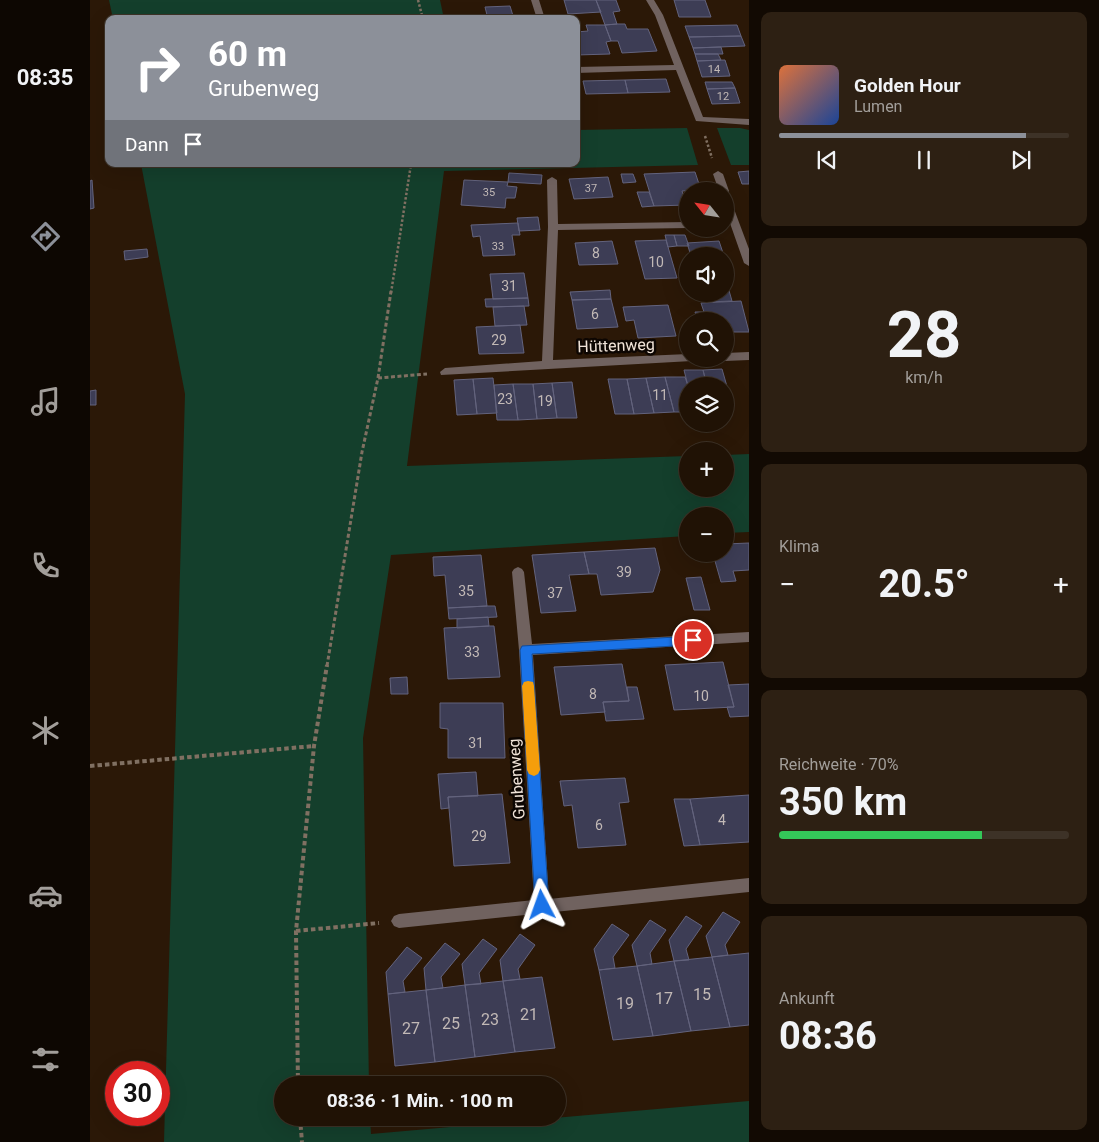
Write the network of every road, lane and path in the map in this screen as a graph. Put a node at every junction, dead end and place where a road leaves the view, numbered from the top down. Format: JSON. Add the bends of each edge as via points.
{"nodes":[{"id":1,"x":418,"y":0,"type":"edge"},
{"id":2,"x":535,"y":0,"type":"edge"},
{"id":3,"x":650,"y":0,"type":"edge"},
{"id":4,"x":422,"y":15,"type":"edge"},
{"id":5,"x":540,"y":15,"type":"edge"},
{"id":6,"x":679,"y":67,"type":"junction"},
{"id":7,"x":580,"y":70,"type":"edge"},
{"id":8,"x":699,"y":119,"type":"junction"},
{"id":9,"x":749,"y":122,"type":"edge"},
{"id":10,"x":410,"y":167,"type":"edge"},
{"id":11,"x":718,"y":174,"type":"joint"},
{"id":12,"x":552,"y":180,"type":"dead end"},
{"id":13,"x":721,"y":182,"type":"edge"},
{"id":14,"x":679,"y":225,"type":"edge"},
{"id":15,"x":553,"y":226,"type":"junction"},
{"id":16,"x":734,"y":232,"type":"edge"},
{"id":17,"x":749,"y":263,"type":"edge"},
{"id":18,"x":749,"y":356,"type":"edge"},
{"id":19,"x":734,"y":357,"type":"edge"},
{"id":20,"x":679,"y":358,"type":"edge"},
{"id":21,"x":547,"y":364,"type":"junction"},
{"id":22,"x":445,"y":372,"type":"joint"},
{"id":23,"x":378,"y":378,"type":"junction"},
{"id":24,"x":518,"y":572,"type":"dead end"},
{"id":25,"x":749,"y":637,"type":"edge"},
{"id":26,"x":526,"y":650,"type":"junction"},
{"id":27,"x":314,"y":746,"type":"junction"},
{"id":28,"x":90,"y":766,"type":"edge"},
{"id":29,"x":749,"y":885,"type":"edge"},
{"id":30,"x":542,"y":905,"type":"junction"},
{"id":31,"x":399,"y":921,"type":"joint"},
{"id":32,"x":296,"y":931,"type":"junction"},
{"id":33,"x":298,"y":1076,"type":"edge"},
{"id":34,"x":301,"y":1126,"type":"edge"},
{"id":35,"x":302,"y":1142,"type":"edge"}],
"edges":[{"from":1,"to":4,"type":"path"},
{"from":2,"to":5,"type":"street"},
{"from":3,"to":6,"type":"street"},
{"from":6,"to":7,"type":"street"},
{"from":6,"to":8,"type":"street"},
{"from":8,"to":9,"type":"street"},
{"from":8,"to":11,"type":"path"},
{"from":10,"to":23,"type":"path"},
{"from":11,"to":13,"type":"street"},
{"from":12,"to":15,"type":"street"},
{"from":14,"to":15,"type":"street"},
{"from":15,"to":21,"type":"street"},
{"from":16,"to":17,"type":"street"},
{"from":18,"to":19,"type":"street"},
{"from":20,"to":21,"type":"street","name":"Hüttenweg"},
{"from":21,"to":22,"type":"street","name":"Hüttenweg"},
{"from":22,"to":23,"type":"path"},
{"from":23,"to":27,"type":"path","via":[[362,452]]},
{"from":24,"to":26,"type":"street","name":"Grubenweg"},
{"from":25,"to":26,"type":"street"},
{"from":26,"to":30,"type":"street","name":"Grubenweg"},
{"from":27,"to":28,"type":"path"},
{"from":27,"to":32,"type":"path"},
{"from":29,"to":30,"type":"street"},
{"from":30,"to":31,"type":"street"},
{"from":31,"to":32,"type":"path"},
{"from":32,"to":33,"type":"path"},
{"from":34,"to":35,"type":"path"}]}
